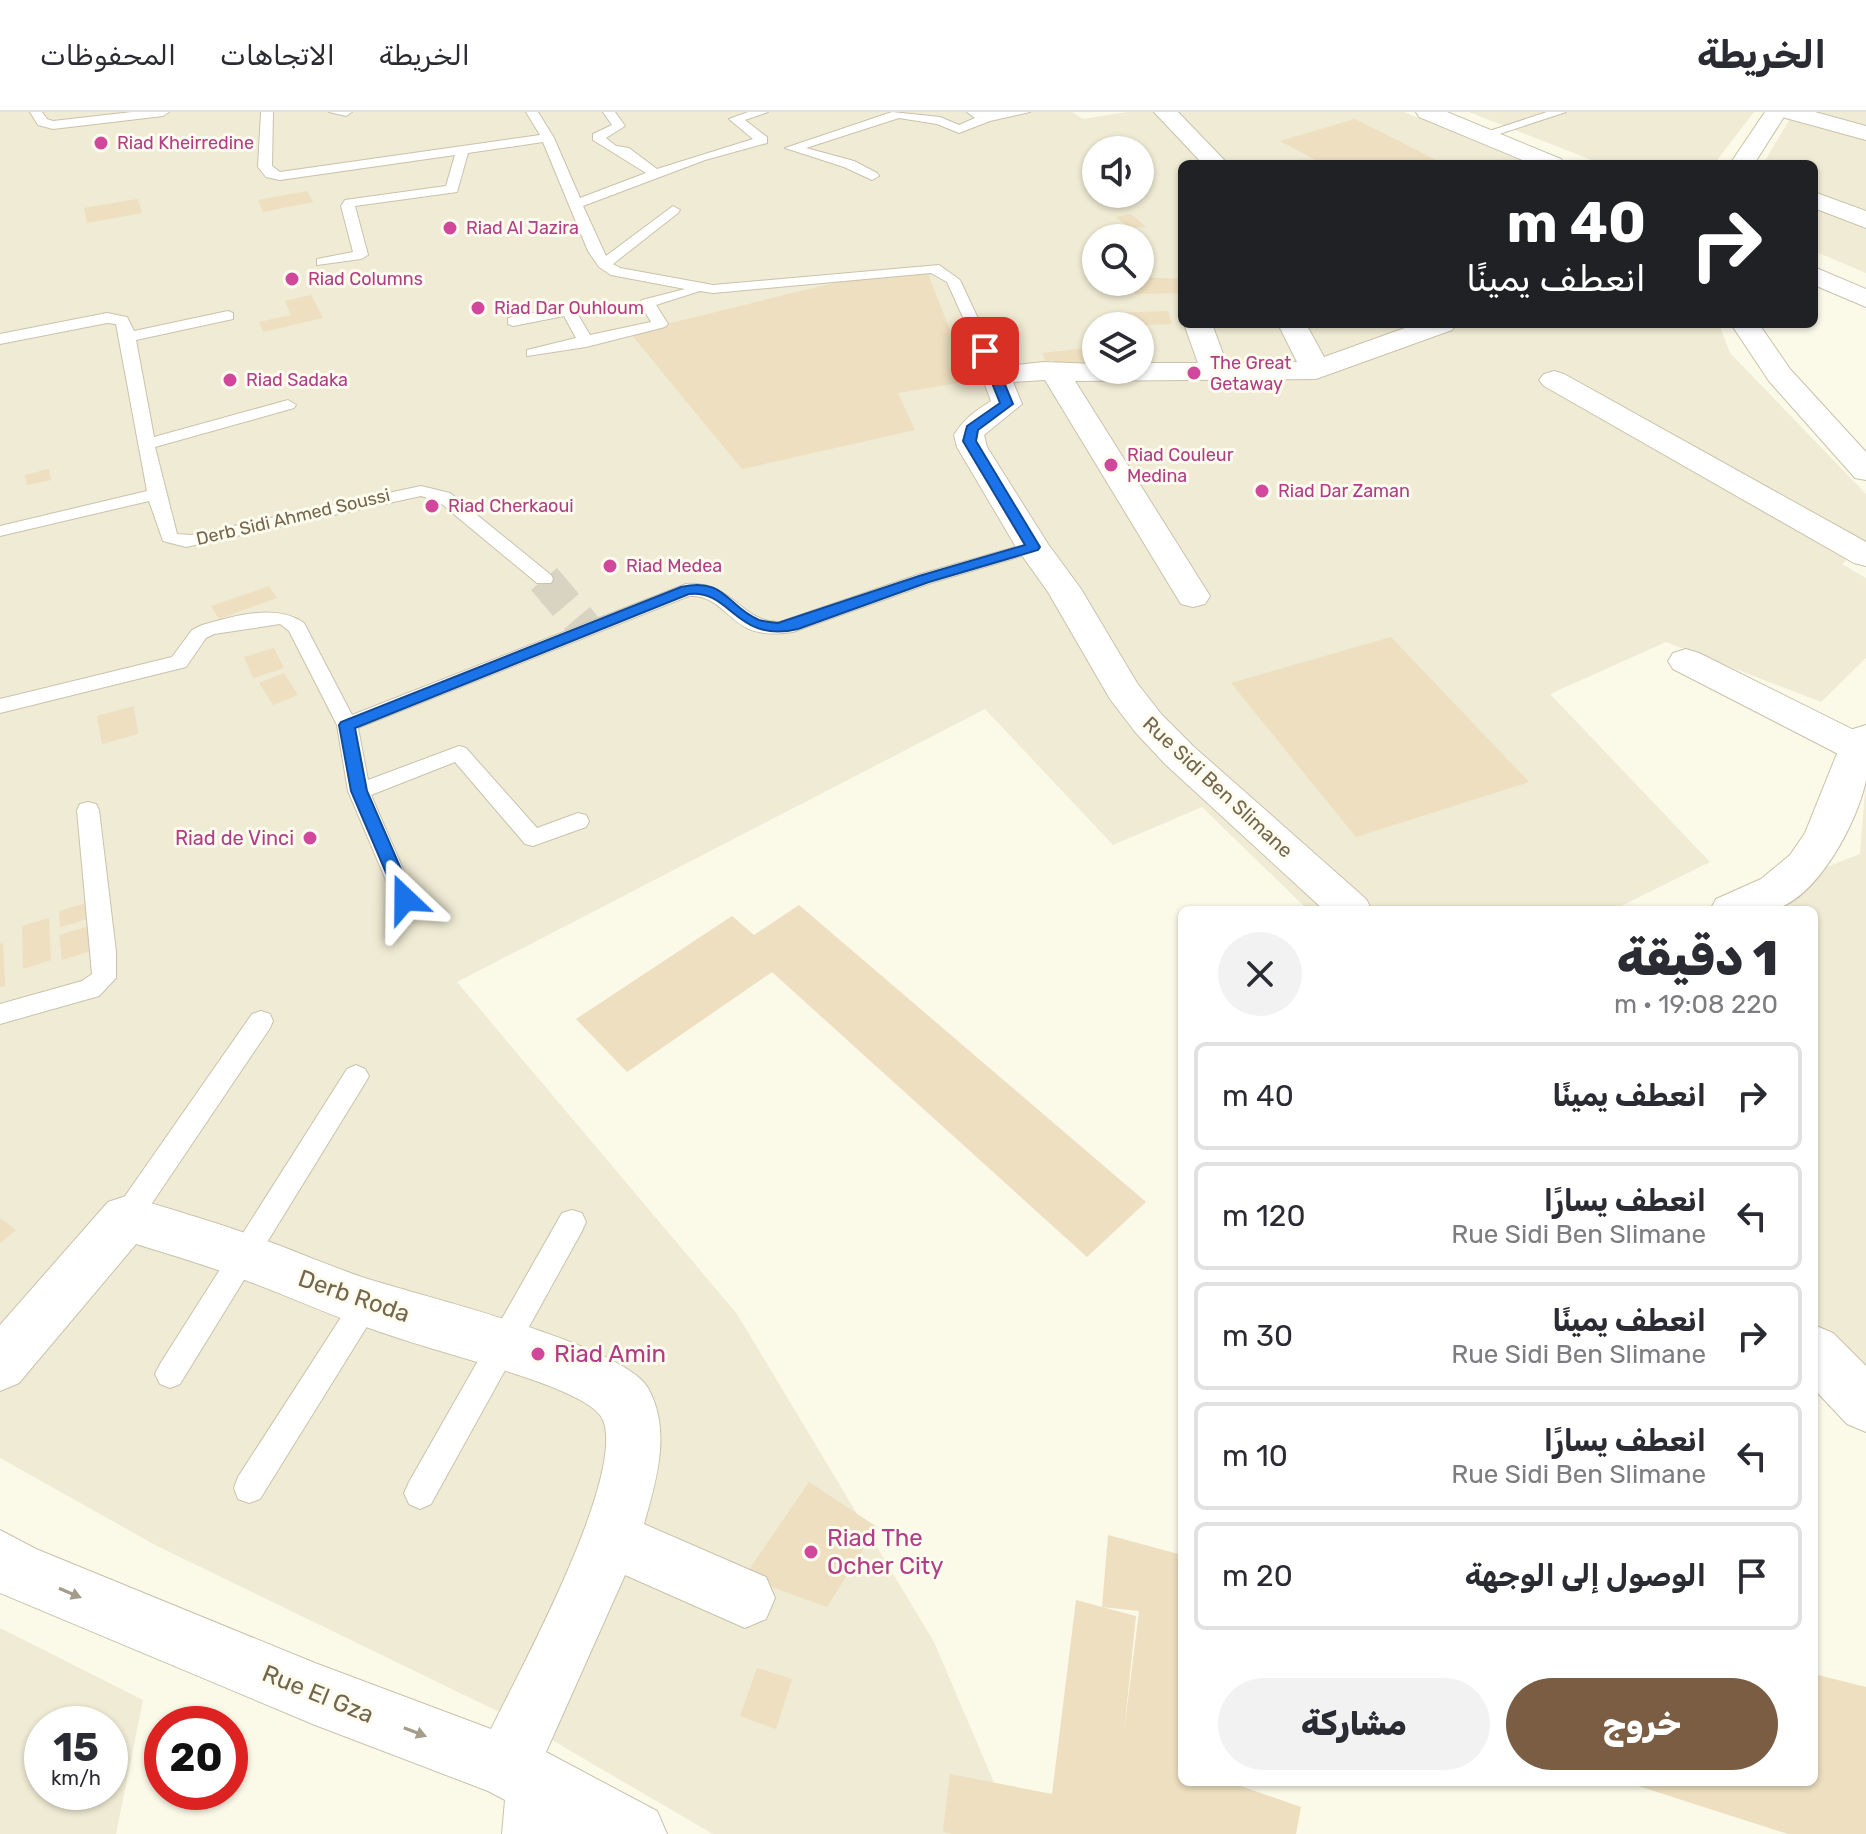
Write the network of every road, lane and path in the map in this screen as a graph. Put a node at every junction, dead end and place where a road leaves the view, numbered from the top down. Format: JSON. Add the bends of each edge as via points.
{"nodes":[{"id":1,"x":36,"y":112,"type":"edge"},
{"id":2,"x":163,"y":112,"type":"edge"},
{"id":3,"x":267,"y":112,"type":"edge"},
{"id":4,"x":335,"y":112,"type":"edge"},
{"id":5,"x":346,"y":112,"type":"edge"},
{"id":6,"x":532,"y":112,"type":"edge"},
{"id":7,"x":609,"y":112,"type":"edge"},
{"id":8,"x":762,"y":112,"type":"edge"},
{"id":9,"x":970,"y":112,"type":"edge"},
{"id":10,"x":1024,"y":112,"type":"edge"},
{"id":11,"x":1165,"y":112,"type":"edge"},
{"id":12,"x":1427,"y":112,"type":"edge"},
{"id":13,"x":1560,"y":112,"type":"edge"},
{"id":14,"x":1776,"y":112,"type":"edge"},
{"id":15,"x":1790,"y":112,"type":"edge"},
{"id":16,"x":987,"y":118,"type":"junction"},
{"id":17,"x":1866,"y":133,"type":"edge"},
{"id":18,"x":1483,"y":135,"type":"junction"},
{"id":19,"x":548,"y":138,"type":"junction"},
{"id":20,"x":763,"y":140,"type":"junction"},
{"id":21,"x":793,"y":148,"type":"junction"},
{"id":22,"x":462,"y":152,"type":"junction"},
{"id":23,"x":1212,"y":160,"type":"edge"},
{"id":24,"x":1543,"y":160,"type":"edge"},
{"id":25,"x":1745,"y":160,"type":"edge"},
{"id":26,"x":655,"y":173,"type":"junction"},
{"id":27,"x":872,"y":176,"type":"dead end"},
{"id":28,"x":1818,"y":201,"type":"edge"},
{"id":29,"x":578,"y":203,"type":"junction"},
{"id":30,"x":673,"y":210,"type":"dead end"},
{"id":31,"x":1866,"y":220,"type":"edge"},
{"id":32,"x":322,"y":262,"type":"dead end"},
{"id":33,"x":604,"y":264,"type":"junction"},
{"id":34,"x":1818,"y":277,"type":"edge"},
{"id":35,"x":703,"y":288,"type":"junction"},
{"id":36,"x":1866,"y":299,"type":"edge"},
{"id":37,"x":228,"y":316,"type":"dead end"},
{"id":38,"x":513,"y":321,"type":"dead end"},
{"id":39,"x":1199,"y":328,"type":"edge"},
{"id":40,"x":1294,"y":328,"type":"edge"},
{"id":41,"x":1414,"y":328,"type":"edge"},
{"id":42,"x":1748,"y":328,"type":"edge"},
{"id":43,"x":1393,"y":331,"type":"edge"},
{"id":44,"x":128,"y":337,"type":"junction"},
{"id":45,"x":0,"y":339,"type":"edge"},
{"id":46,"x":586,"y":342,"type":"junction"},
{"id":47,"x":533,"y":353,"type":"dead end"},
{"id":48,"x":1316,"y":370,"type":"junction"},
{"id":49,"x":1215,"y":371,"type":"junction"},
{"id":50,"x":1055,"y":373,"type":"junction"},
{"id":51,"x":996,"y":374,"type":"junction"},
{"id":52,"x":1554,"y":380,"type":"dead end"},
{"id":53,"x":288,"y":405,"type":"dead end"},
{"id":54,"x":148,"y":444,"type":"junction"},
{"id":55,"x":1866,"y":471,"type":"edge"},
{"id":56,"x":156,"y":494,"type":"junction"},
{"id":57,"x":0,"y":531,"type":"edge"},
{"id":58,"x":1033,"y":547,"type":"junction"},
{"id":59,"x":1866,"y":556,"type":"edge"},
{"id":60,"x":544,"y":579,"type":"tunnel mouth"},
{"id":61,"x":1193,"y":596,"type":"dead end"},
{"id":62,"x":1686,"y":661,"type":"dead end"},
{"id":63,"x":0,"y":706,"type":"edge"},
{"id":64,"x":347,"y":725,"type":"junction"},
{"id":65,"x":1861,"y":755,"type":"edge"},
{"id":66,"x":359,"y":791,"type":"junction"},
{"id":67,"x":88,"y":810,"type":"dead end"},
{"id":68,"x":578,"y":821,"type":"dead end"},
{"id":69,"x":405,"y":899,"type":"dead end"},
{"id":70,"x":1347,"y":906,"type":"edge"},
{"id":71,"x":1742,"y":906,"type":"edge"},
{"id":72,"x":0,"y":1014,"type":"edge"},
{"id":73,"x":261,"y":1021,"type":"dead end"},
{"id":74,"x":356,"y":1076,"type":"dead end"},
{"id":75,"x":126,"y":1218,"type":"junction"},
{"id":76,"x":572,"y":1222,"type":"dead end"},
{"id":77,"x":245,"y":1256,"type":"junction"},
{"id":78,"x":366,"y":1303,"type":"junction"},
{"id":79,"x":505,"y":1345,"type":"junction"},
{"id":80,"x":1818,"y":1355,"type":"edge"},
{"id":81,"x":0,"y":1365,"type":"edge"},
{"id":82,"x":170,"y":1374,"type":"dead end"},
{"id":83,"x":1866,"y":1405,"type":"edge"},
{"id":84,"x":249,"y":1488,"type":"dead end"},
{"id":85,"x":420,"y":1493,"type":"dead end"},
{"id":86,"x":612,"y":1540,"type":"junction"},
{"id":87,"x":0,"y":1559,"type":"edge"},
{"id":88,"x":745,"y":1598,"type":"dead end"},
{"id":89,"x":527,"y":1795,"type":"edge"},
{"id":90,"x":634,"y":1834,"type":"edge"}],
"edges":[{"from":1,"to":2,"type":"lane","via":[[42,122],[53,125]]},
{"from":3,"to":22,"type":"lane","via":[[265,167],[280,176]]},
{"from":4,"to":5,"type":"lane"},
{"from":6,"to":19,"type":"lane"},
{"from":7,"to":26,"type":"lane","via":[[619,126],[597,137]]},
{"from":8,"to":20,"type":"lane","via":[[735,119]]},
{"from":9,"to":16,"type":"lane"},
{"from":10,"to":16,"type":"lane"},
{"from":11,"to":23,"type":"street"},
{"from":12,"to":18,"type":"street"},
{"from":13,"to":18,"type":"lane"},
{"from":14,"to":25,"type":"street"},
{"from":15,"to":17,"type":"street"},
{"from":16,"to":21,"type":"lane","via":[[952,132],[940,121],[898,114]]},
{"from":18,"to":24,"type":"street"},
{"from":19,"to":22,"type":"lane"},
{"from":19,"to":29,"type":"lane"},
{"from":20,"to":21,"type":"lane"},
{"from":20,"to":26,"type":"lane"},
{"from":21,"to":27,"type":"lane"},
{"from":22,"to":32,"type":"lane","via":[[452,189],[350,203],[361,255]]},
{"from":26,"to":29,"type":"lane"},
{"from":28,"to":31,"type":"street"},
{"from":29,"to":33,"type":"lane"},
{"from":30,"to":33,"type":"lane"},
{"from":33,"to":35,"type":"lane","via":[[616,272]]},
{"from":34,"to":36,"type":"street"},
{"from":35,"to":46,"type":"lane","via":[[647,303],[660,324]]},
{"from":35,"to":51,"type":"lane","via":[[934,268],[953,280]]},
{"from":37,"to":44,"type":"lane"},
{"from":38,"to":46,"type":"lane","via":[[569,311]]},
{"from":39,"to":49,"type":"street"},
{"from":40,"to":48,"type":"street"},
{"from":41,"to":43,"type":"street"},
{"from":42,"to":55,"type":"street","via":[[1779,375]]},
{"from":43,"to":48,"type":"street"},
{"from":44,"to":45,"type":"lane","via":[[122,320],[107,318]]},
{"from":44,"to":54,"type":"lane","name":"Derb Sidi Ahmed Soussi"},
{"from":46,"to":47,"type":"lane"},
{"from":48,"to":49,"type":"street"},
{"from":49,"to":50,"type":"street"},
{"from":50,"to":51,"type":"street"},
{"from":50,"to":61,"type":"street"},
{"from":51,"to":58,"type":"street","name":"Rue Sidi Ben Slimane","via":[[1007,404],[972,429],[969,441]]},
{"from":52,"to":59,"type":"street"},
{"from":53,"to":54,"type":"lane"},
{"from":54,"to":56,"type":"lane","name":"Derb Sidi Ahmed Soussi"},
{"from":56,"to":57,"type":"lane"},
{"from":56,"to":60,"type":"lane","name":"Derb Sidi Ahmed Soussi","via":[[166,535],[178,541],[402,493],[433,493]]},
{"from":58,"to":64,"type":"lane","via":[[778,628],[754,624],[713,591],[686,590]]},
{"from":58,"to":70,"type":"street","name":"Rue Sidi Ben Slimane","via":[[1149,724]]},
{"from":62,"to":65,"type":"street"},
{"from":63,"to":64,"type":"lane","via":[[179,662],[199,634],[209,629],[275,617],[297,627]]},
{"from":64,"to":66,"type":"lane"},
{"from":65,"to":71,"type":"street","via":[[1813,858],[1797,875]]},
{"from":66,"to":68,"type":"lane","via":[[459,753],[533,838]]},
{"from":66,"to":69,"type":"lane"},
{"from":67,"to":72,"type":"lane","via":[[104,978],[90,989]]},
{"from":73,"to":75,"type":"lane"},
{"from":74,"to":77,"type":"lane"},
{"from":75,"to":77,"type":"street","name":"Derb Roda"},
{"from":75,"to":81,"type":"street"},
{"from":76,"to":79,"type":"lane"},
{"from":77,"to":78,"type":"street","name":"Derb Roda"},
{"from":77,"to":82,"type":"lane"},
{"from":78,"to":79,"type":"street","name":"Derb Roda"},
{"from":78,"to":84,"type":"lane"},
{"from":79,"to":85,"type":"lane"},
{"from":79,"to":86,"type":"street","name":"Derb Roda","via":[[611,1387],[628,1406],[631,1475]]},
{"from":80,"to":83,"type":"street"},
{"from":86,"to":88,"type":"street"},
{"from":86,"to":89,"type":"street","name":"Derb Roda"},
{"from":87,"to":89,"type":"street","name":"Rue El Gza","one_way":true,"via":[[258,1670]]},
{"from":89,"to":90,"type":"street","name":"Rue El Gza"}]}
